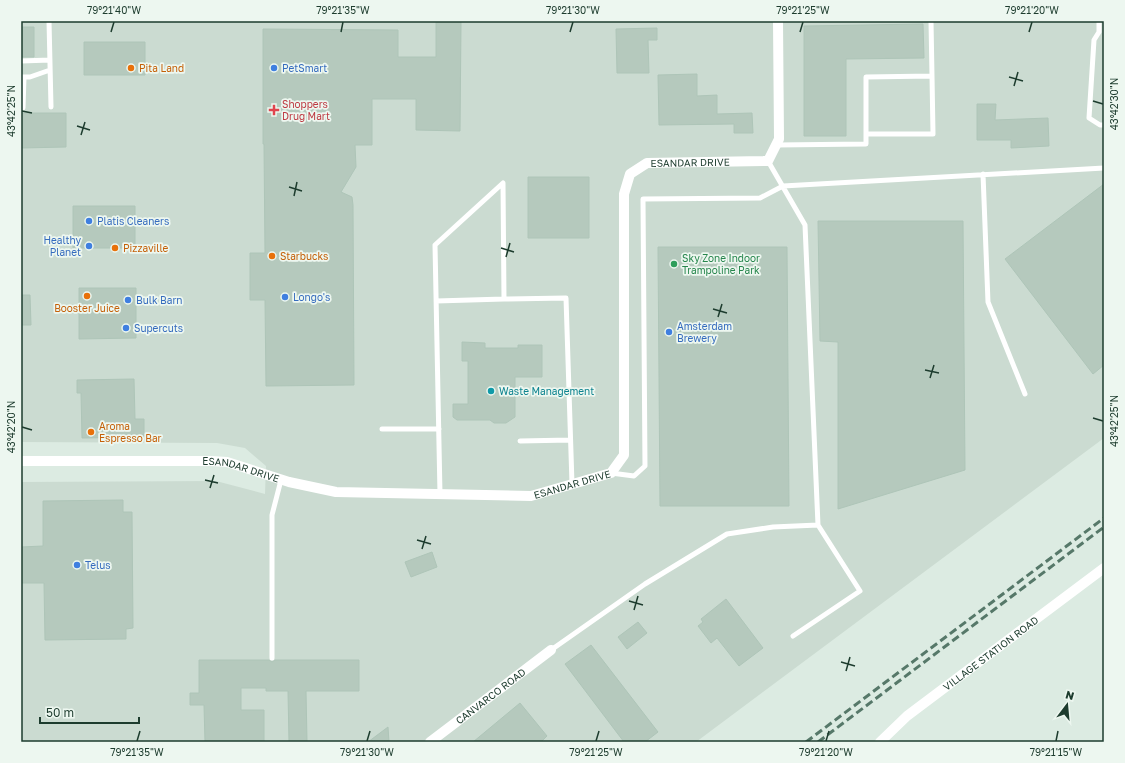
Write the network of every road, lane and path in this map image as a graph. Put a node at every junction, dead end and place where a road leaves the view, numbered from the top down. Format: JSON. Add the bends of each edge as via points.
{"nodes":[{"id":1,"x":49,"y":21,"type":"edge"},
{"id":2,"x":778,"y":21,"type":"edge"},
{"id":3,"x":931,"y":21,"type":"edge"},
{"id":4,"x":1099,"y":21,"type":"edge"},
{"id":5,"x":1101,"y":32,"type":"edge"},
{"id":6,"x":50,"y":60,"type":"junction"},
{"id":7,"x":21,"y":61,"type":"edge"},
{"id":8,"x":50,"y":70,"type":"junction"},
{"id":9,"x":932,"y":76,"type":"junction"},
{"id":10,"x":22,"y":77,"type":"edge"},
{"id":11,"x":51,"y":107,"type":"dead end"},
{"id":12,"x":23,"y":108,"type":"dead end"},
{"id":13,"x":1104,"y":125,"type":"edge"},
{"id":14,"x":866,"y":134,"type":"junction"},
{"id":15,"x":776,"y":145,"type":"junction"},
{"id":16,"x":768,"y":161,"type":"junction"},
{"id":17,"x":1104,"y":168,"type":"edge"},
{"id":18,"x":983,"y":174,"type":"junction"},
{"id":19,"x":783,"y":186,"type":"junction"},
{"id":20,"x":504,"y":299,"type":"junction"},
{"id":21,"x":436,"y":301,"type":"junction"},
{"id":22,"x":1025,"y":394,"type":"dead end"},
{"id":23,"x":382,"y":429,"type":"dead end"},
{"id":24,"x":439,"y":429,"type":"junction"},
{"id":25,"x":570,"y":440,"type":"junction"},
{"id":26,"x":520,"y":441,"type":"dead end"},
{"id":27,"x":21,"y":461,"type":"edge"},
{"id":28,"x":611,"y":473,"type":"junction"},
{"id":29,"x":281,"y":480,"type":"junction"},
{"id":30,"x":572,"y":484,"type":"junction"},
{"id":31,"x":440,"y":494,"type":"junction"},
{"id":32,"x":818,"y":525,"type":"junction"},
{"id":33,"x":1104,"y":568,"type":"edge"},
{"id":34,"x":793,"y":636,"type":"dead end"},
{"id":35,"x":551,"y":650,"type":"joint"},
{"id":36,"x":272,"y":658,"type":"dead end"},
{"id":37,"x":430,"y":742,"type":"edge"},
{"id":38,"x":880,"y":742,"type":"edge"}],
"edges":[{"from":1,"to":6,"type":"lane"},
{"from":2,"to":15,"type":"street","via":[[779,139]]},
{"from":3,"to":9,"type":"lane"},
{"from":4,"to":5,"type":"lane"},
{"from":5,"to":13,"type":"lane","via":[[1094,40],[1089,118]]},
{"from":6,"to":7,"type":"lane"},
{"from":6,"to":8,"type":"lane"},
{"from":8,"to":10,"type":"lane"},
{"from":8,"to":11,"type":"lane"},
{"from":9,"to":14,"type":"lane","via":[[866,77]]},
{"from":9,"to":14,"type":"lane","via":[[933,134]]},
{"from":10,"to":12,"type":"lane"},
{"from":14,"to":15,"type":"lane","via":[[866,144]]},
{"from":15,"to":16,"type":"street"},
{"from":16,"to":19,"type":"lane"},
{"from":16,"to":28,"type":"street","name":"ESANDAR DRIVE","via":[[647,163],[630,174],[624,194],[624,455]]},
{"from":17,"to":18,"type":"lane"},
{"from":18,"to":19,"type":"lane"},
{"from":18,"to":22,"type":"lane","via":[[988,302]]},
{"from":19,"to":28,"type":"lane","via":[[760,198],[643,199],[645,466],[634,476]]},
{"from":19,"to":32,"type":"lane","via":[[805,225]]},
{"from":20,"to":21,"type":"lane"},
{"from":20,"to":21,"type":"lane","via":[[504,183],[435,245]]},
{"from":20,"to":25,"type":"lane","via":[[566,298]]},
{"from":21,"to":24,"type":"lane"},
{"from":23,"to":24,"type":"lane"},
{"from":24,"to":31,"type":"lane"},
{"from":25,"to":26,"type":"lane"},
{"from":25,"to":30,"type":"lane"},
{"from":27,"to":29,"type":"street","name":"ESANDAR DRIVE","via":[[227,462]]},
{"from":28,"to":30,"type":"street","name":"ESANDAR DRIVE"},
{"from":29,"to":31,"type":"street","name":"ESANDAR DRIVE","via":[[336,492]]},
{"from":29,"to":36,"type":"lane","via":[[272,515]]},
{"from":30,"to":31,"type":"street","name":"ESANDAR DRIVE","via":[[532,496]]},
{"from":32,"to":34,"type":"lane","via":[[860,591]]},
{"from":32,"to":35,"type":"lane","via":[[773,527],[727,534],[645,584]]},
{"from":33,"to":38,"type":"street","name":"VILLAGE STATION ROAD","via":[[907,716]]},
{"from":35,"to":37,"type":"street","name":"CANVARCO ROAD"}]}
